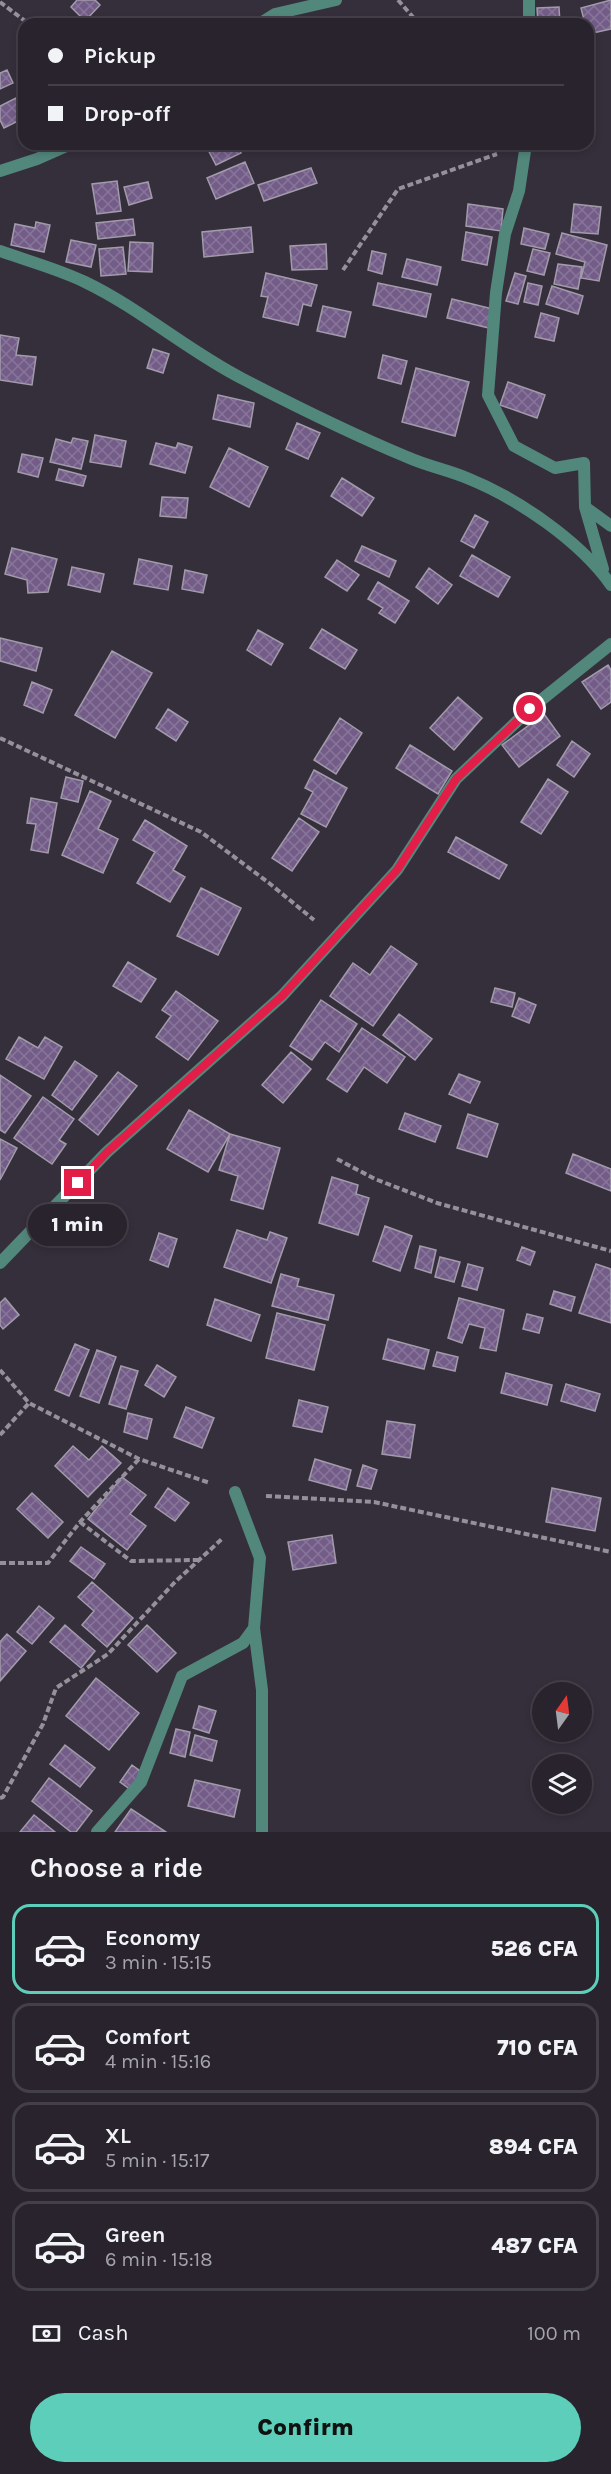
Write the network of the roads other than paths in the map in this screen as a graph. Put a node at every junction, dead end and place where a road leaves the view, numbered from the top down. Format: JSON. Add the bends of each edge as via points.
{"nodes":[{"id":1,"x":336,"y":0,"type":"edge"},
{"id":2,"x":529,"y":0,"type":"edge"},
{"id":3,"x":269,"y":18,"type":"edge"},
{"id":4,"x":529,"y":18,"type":"edge"},
{"id":5,"x":57,"y":150,"type":"edge"},
{"id":6,"x":525,"y":150,"type":"edge"},
{"id":7,"x":0,"y":171,"type":"edge"},
{"id":8,"x":0,"y":251,"type":"edge"},
{"id":9,"x":585,"y":507,"type":"junction"},
{"id":10,"x":611,"y":526,"type":"edge"},
{"id":11,"x":608,"y":581,"type":"edge"},
{"id":12,"x":611,"y":644,"type":"edge"},
{"id":13,"x":0,"y":1263,"type":"edge"},
{"id":14,"x":235,"y":1492,"type":"road end"},
{"id":15,"x":254,"y":1628,"type":"junction"},
{"id":16,"x":98,"y":1832,"type":"edge"},
{"id":17,"x":262,"y":1832,"type":"edge"}],
"edges":[{"from":1,"to":3,"type":"street"},
{"from":2,"to":4,"type":"street"},
{"from":5,"to":7,"type":"street"},
{"from":6,"to":9,"type":"street","via":[[496,293],[488,395],[514,446],[555,468],[584,463]]},
{"from":8,"to":11,"type":"street","via":[[84,282],[240,378],[322,419],[410,459],[469,478],[561,534],[594,561]]},
{"from":9,"to":10,"type":"street"},
{"from":9,"to":11,"type":"street"},
{"from":12,"to":13,"type":"street","via":[[530,709],[456,779],[397,870],[336,939],[282,996],[107,1152]]},
{"from":14,"to":15,"type":"street","via":[[260,1558]]},
{"from":15,"to":16,"type":"street","via":[[243,1643],[182,1676],[141,1782]]},
{"from":15,"to":17,"type":"street","via":[[262,1690]]}]}
